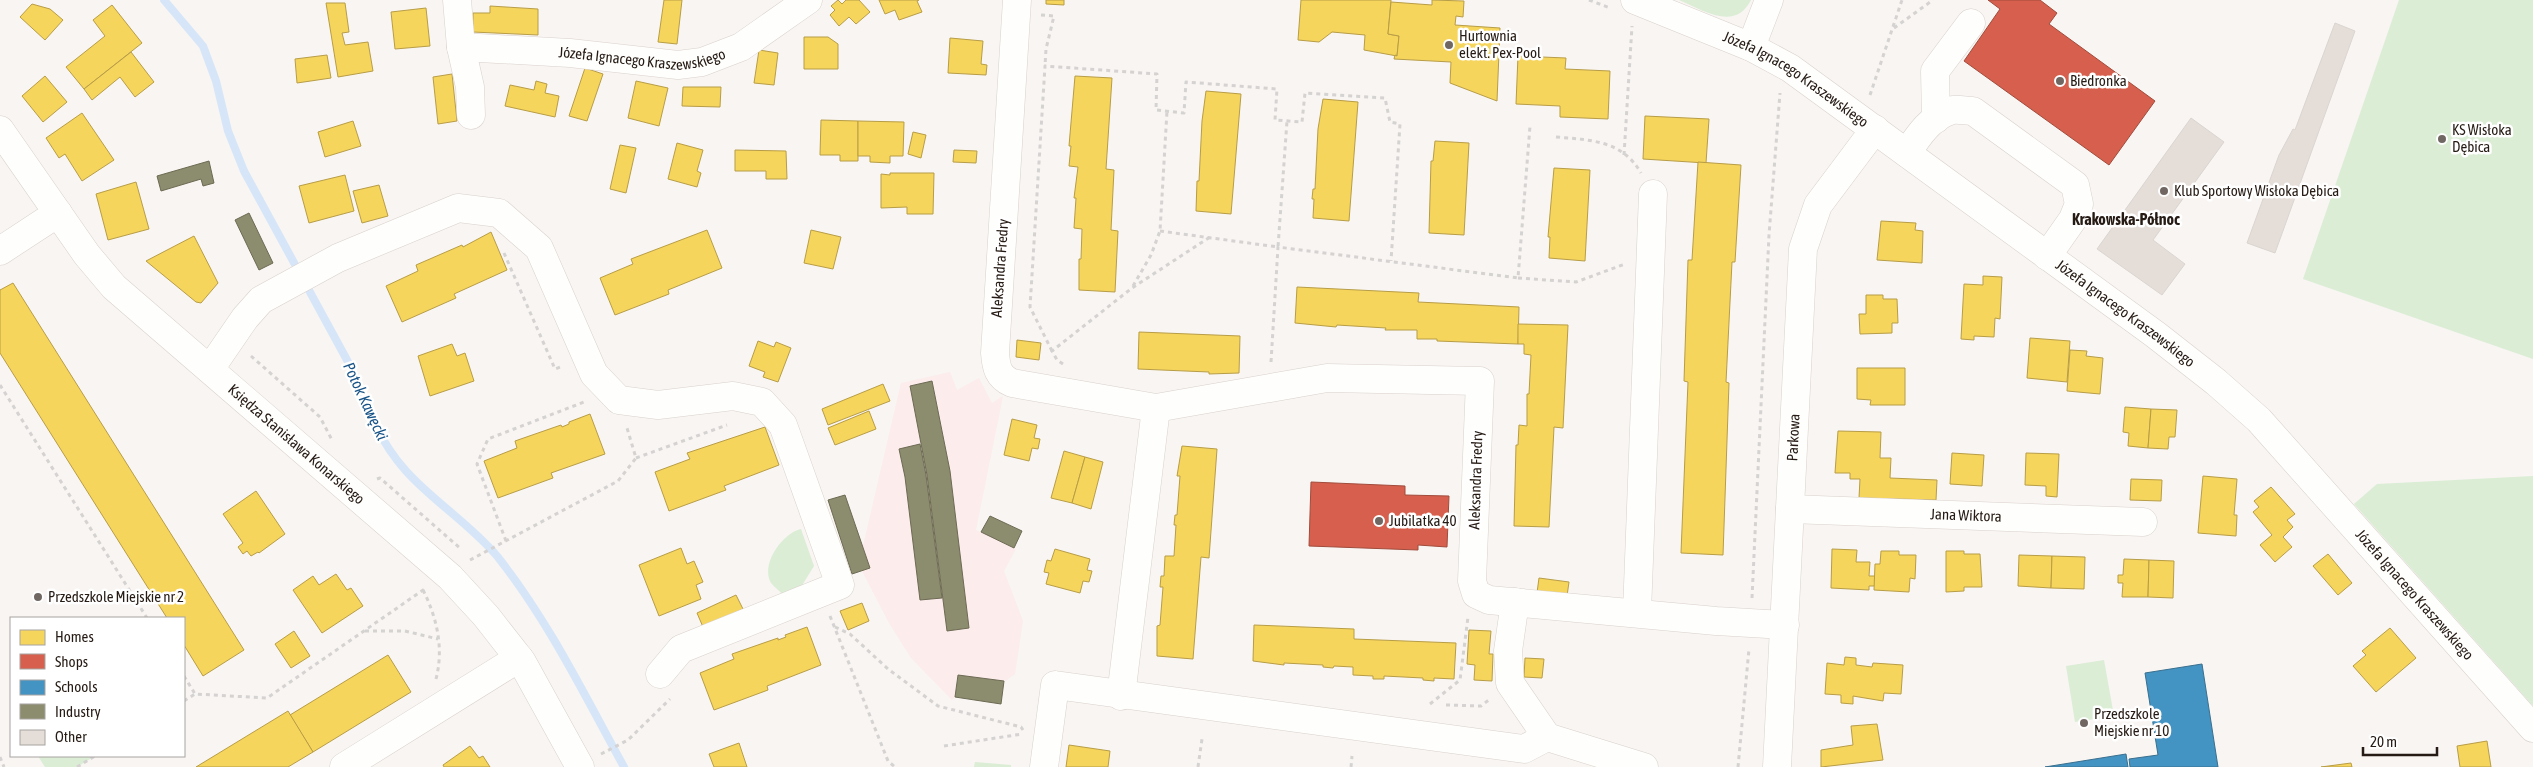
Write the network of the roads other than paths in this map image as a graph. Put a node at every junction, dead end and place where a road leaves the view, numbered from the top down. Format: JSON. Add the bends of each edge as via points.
{"nodes":[{"id":1,"x":457,"y":0,"type":"edge"},
{"id":2,"x":808,"y":0,"type":"edge"},
{"id":3,"x":1017,"y":0,"type":"edge"},
{"id":4,"x":1769,"y":0,"type":"edge"},
{"id":5,"x":1634,"y":8,"type":"edge"},
{"id":6,"x":1971,"y":23,"type":"dead end"},
{"id":7,"x":461,"y":47,"type":"junction"},
{"id":8,"x":1751,"y":48,"type":"junction"},
{"id":9,"x":471,"y":115,"type":"dead end"},
{"id":10,"x":1936,"y":119,"type":"junction"},
{"id":11,"x":1875,"y":129,"type":"junction"},
{"id":12,"x":0,"y":130,"type":"edge"},
{"id":13,"x":1907,"y":153,"type":"junction"},
{"id":14,"x":1652,"y":194,"type":"road end"},
{"id":15,"x":58,"y":213,"type":"junction"},
{"id":16,"x":0,"y":251,"type":"edge"},
{"id":17,"x":2047,"y":256,"type":"junction"},
{"id":18,"x":210,"y":369,"type":"junction"},
{"id":19,"x":1156,"y":408,"type":"junction"},
{"id":20,"x":1790,"y":509,"type":"junction"},
{"id":21,"x":2143,"y":522,"type":"dead end"},
{"id":22,"x":1515,"y":602,"type":"junction"},
{"id":23,"x":1637,"y":612,"type":"junction"},
{"id":24,"x":1785,"y":625,"type":"junction"},
{"id":25,"x":519,"y":658,"type":"junction"},
{"id":26,"x":660,"y":674,"type":"dead end"},
{"id":27,"x":1121,"y":696,"type":"junction"},
{"id":28,"x":2533,"y":728,"type":"edge"},
{"id":29,"x":1530,"y":751,"type":"edge"},
{"id":30,"x":589,"y":761,"type":"edge"},
{"id":31,"x":344,"y":767,"type":"edge"},
{"id":32,"x":1044,"y":767,"type":"edge"},
{"id":33,"x":1644,"y":767,"type":"edge"},
{"id":34,"x":1777,"y":767,"type":"edge"}],
"edges":[{"from":1,"to":7,"type":"street"},
{"from":2,"to":7,"type":"street","name":"Józefa Ignacego Kraszewskiego","via":[[741,47],[702,62],[678,65],[570,53]]},
{"from":3,"to":19,"type":"street","name":"Aleksandra Fredry","via":[[995,353],[997,369],[1002,378],[1012,383]]},
{"from":4,"to":8,"type":"street"},
{"from":5,"to":8,"type":"street","name":"Józefa Ignacego Kraszewskiego"},
{"from":6,"to":10,"type":"street","via":[[1935,71]]},
{"from":7,"to":9,"type":"street","via":[[470,87]]},
{"from":8,"to":11,"type":"street","name":"Józefa Ignacego Kraszewskiego","via":[[1790,68]]},
{"from":10,"to":13,"type":"street"},
{"from":10,"to":17,"type":"street","via":[[1954,110],[1973,111],[2075,185],[2079,204],[2076,212]]},
{"from":11,"to":13,"type":"street","name":"Józefa Ignacego Kraszewskiego"},
{"from":11,"to":20,"type":"street","name":"Parkowa","via":[[1818,206],[1803,250]]},
{"from":12,"to":15,"type":"street","name":"Księdza Stanisława Konarskiego"},
{"from":13,"to":17,"type":"street","name":"Józefa Ignacego Kraszewskiego"},
{"from":14,"to":23,"type":"street"},
{"from":15,"to":16,"type":"street"},
{"from":15,"to":18,"type":"street","name":"Księdza Stanisława Konarskiego","via":[[114,287]]},
{"from":17,"to":28,"type":"street","name":"Józefa Ignacego Kraszewskiego","via":[[2156,334],[2259,420]]},
{"from":18,"to":25,"type":"street","name":"Księdza Stanisława Konarskiego","via":[[450,577]]},
{"from":18,"to":26,"type":"street","via":[[261,300],[313,270],[458,208],[499,213],[539,248],[594,374],[619,400],[658,405],[733,396],[762,402],[783,425],[840,585],[681,649]]},
{"from":19,"to":22,"type":"street","name":"Aleksandra Fredry","via":[[1327,378],[1480,381],[1472,581],[1476,594],[1489,600]]},
{"from":19,"to":27,"type":"street"},
{"from":20,"to":21,"type":"street","name":"Jana Wiktora"},
{"from":20,"to":24,"type":"street","name":"Parkowa"},
{"from":22,"to":23,"type":"street"},
{"from":22,"to":29,"type":"street","via":[[1508,652],[1510,683]]},
{"from":23,"to":24,"type":"street"},
{"from":24,"to":34,"type":"street","name":"Parkowa"},
{"from":25,"to":30,"type":"street","name":"Księdza Stanisława Konarskiego"},
{"from":25,"to":31,"type":"street"},
{"from":27,"to":29,"type":"street"},
{"from":27,"to":32,"type":"street","via":[[1054,685]]},
{"from":29,"to":33,"type":"street"}]}
